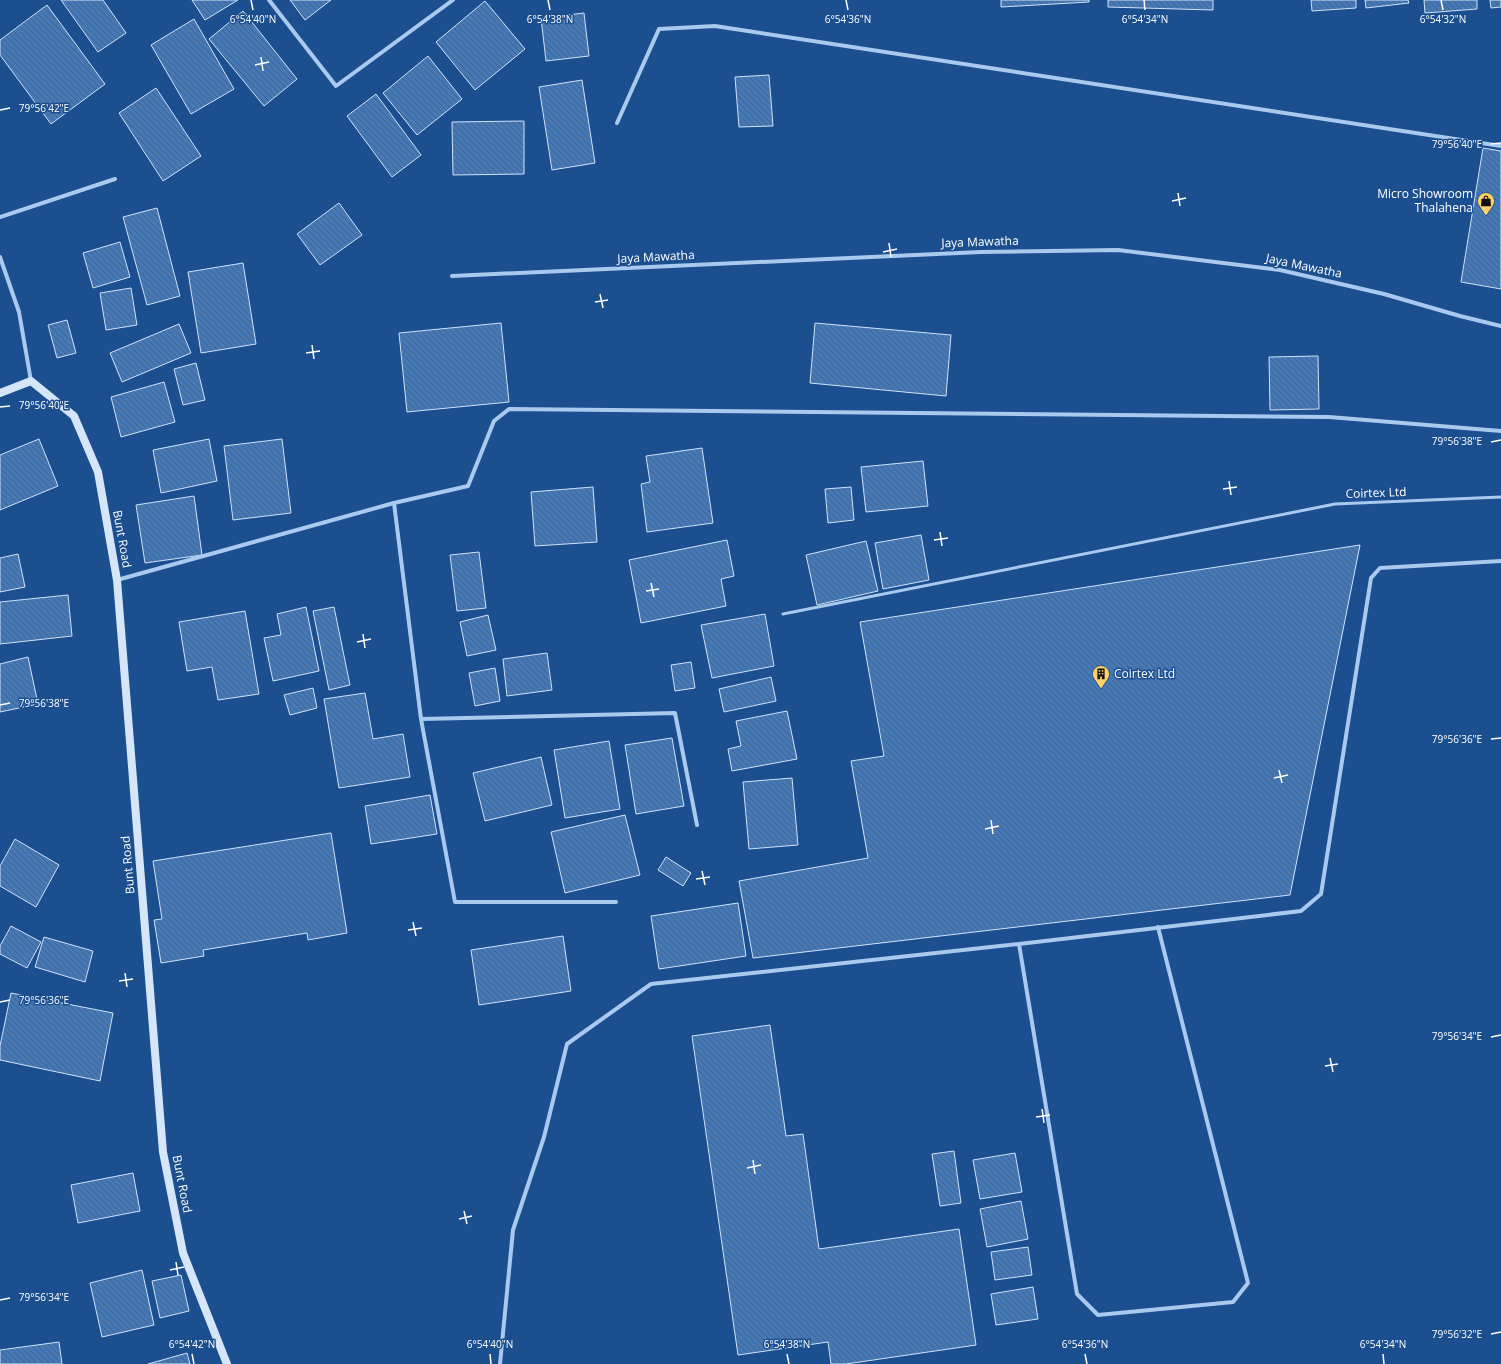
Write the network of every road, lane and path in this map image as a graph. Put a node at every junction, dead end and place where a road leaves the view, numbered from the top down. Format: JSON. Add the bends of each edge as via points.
{"nodes":[{"id":1,"x":269,"y":0,"type":"edge"},
{"id":2,"x":453,"y":0,"type":"edge"},
{"id":3,"x":617,"y":123,"type":"dead end"},
{"id":4,"x":1501,"y":146,"type":"edge"},
{"id":5,"x":115,"y":180,"type":"dead end"},
{"id":6,"x":0,"y":217,"type":"edge"},
{"id":7,"x":0,"y":257,"type":"edge"},
{"id":8,"x":452,"y":276,"type":"dead end"},
{"id":9,"x":1501,"y":326,"type":"edge"},
{"id":10,"x":31,"y":381,"type":"junction"},
{"id":11,"x":0,"y":392,"type":"edge"},
{"id":12,"x":1501,"y":431,"type":"edge"},
{"id":13,"x":1501,"y":497,"type":"edge"},
{"id":14,"x":394,"y":503,"type":"junction"},
{"id":15,"x":1501,"y":561,"type":"edge"},
{"id":16,"x":117,"y":580,"type":"junction"},
{"id":17,"x":783,"y":614,"type":"dead end"},
{"id":18,"x":421,"y":719,"type":"junction"},
{"id":19,"x":698,"y":825,"type":"dead end"},
{"id":20,"x":616,"y":902,"type":"dead end"},
{"id":21,"x":1158,"y":927,"type":"junction"},
{"id":22,"x":1019,"y":944,"type":"junction"},
{"id":23,"x":227,"y":1364,"type":"edge"},
{"id":24,"x":500,"y":1364,"type":"edge"}],
"edges":[{"from":1,"to":2,"type":"street","via":[[336,86]]},
{"from":3,"to":4,"type":"street","via":[[659,28],[714,26]]},
{"from":5,"to":6,"type":"street"},
{"from":7,"to":10,"type":"street","via":[[19,312]]},
{"from":8,"to":9,"type":"street","name":"Jaya Mawatha","via":[[980,252],[1118,250],[1280,270],[1384,294]]},
{"from":10,"to":11,"type":"street"},
{"from":10,"to":16,"type":"street","name":"Bunt Road","via":[[74,416],[98,472]]},
{"from":12,"to":14,"type":"street","via":[[1330,417],[509,409],[494,421],[468,486]]},
{"from":13,"to":17,"type":"lane","name":"Coirtex Ltd","via":[[1335,504]]},
{"from":14,"to":16,"type":"street"},
{"from":14,"to":18,"type":"street"},
{"from":15,"to":21,"type":"street","via":[[1380,568],[1371,578],[1322,894],[1301,911]]},
{"from":16,"to":23,"type":"street","name":"Bunt Road","via":[[163,1152],[183,1253]]},
{"from":18,"to":19,"type":"street","via":[[675,712]]},
{"from":18,"to":20,"type":"street","via":[[455,902]]},
{"from":21,"to":22,"type":"street"},
{"from":21,"to":22,"type":"street","via":[[1248,1283],[1233,1302],[1098,1315],[1077,1294]]},
{"from":22,"to":24,"type":"street","via":[[651,984],[567,1044],[544,1137],[513,1230]]}]}
